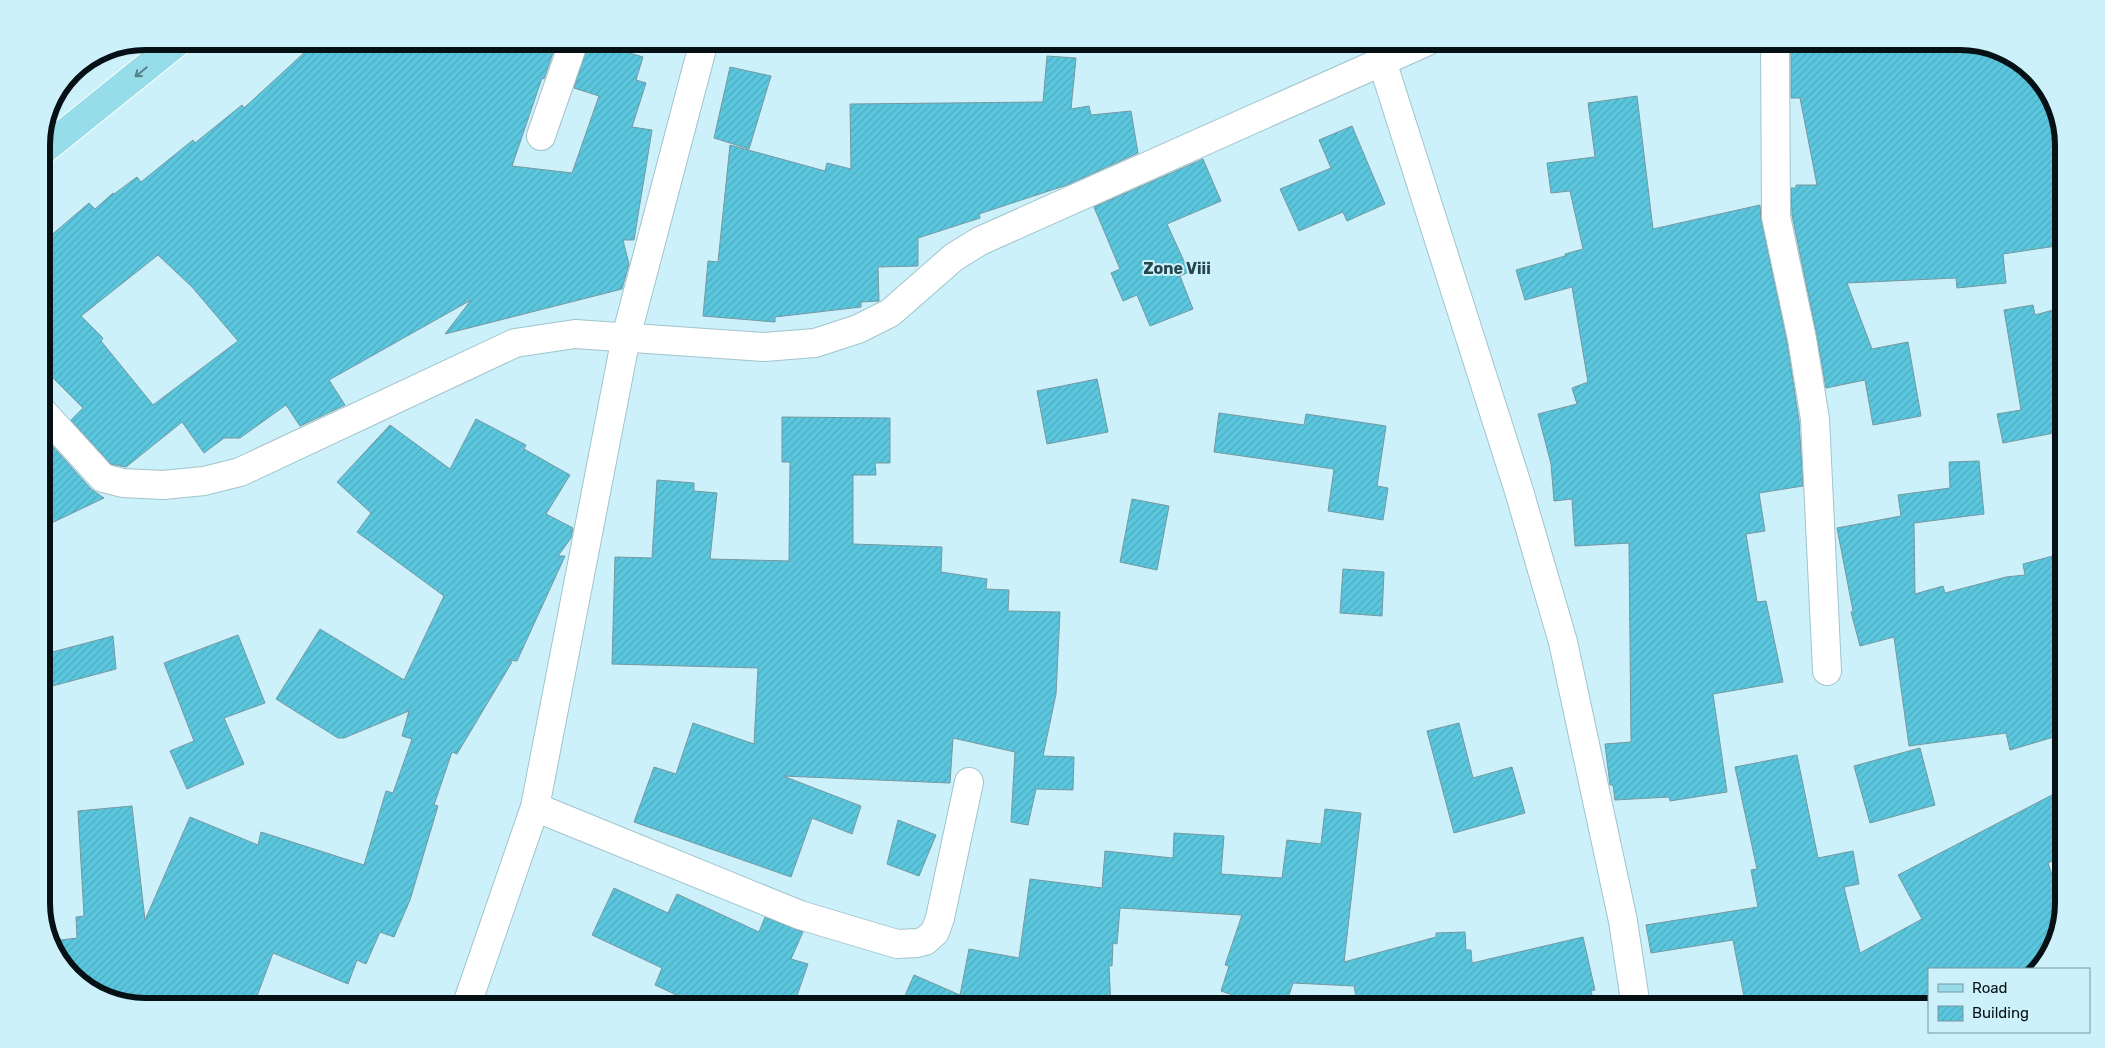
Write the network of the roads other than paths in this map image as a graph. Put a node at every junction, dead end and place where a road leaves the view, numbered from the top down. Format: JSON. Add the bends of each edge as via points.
{"nodes":[{"id":1,"x":168,"y":50,"type":"edge"},
{"id":2,"x":571,"y":50,"type":"edge"},
{"id":3,"x":702,"y":50,"type":"edge"},
{"id":4,"x":1407,"y":50,"type":"edge"},
{"id":5,"x":1775,"y":50,"type":"edge"},
{"id":6,"x":1382,"y":61,"type":"junction"},
{"id":7,"x":541,"y":136,"type":"dead end"},
{"id":8,"x":50,"y":146,"type":"edge"},
{"id":9,"x":626,"y":337,"type":"junction"},
{"id":10,"x":50,"y":419,"type":"edge"},
{"id":11,"x":1827,"y":671,"type":"dead end"},
{"id":12,"x":969,"y":782,"type":"dead end"},
{"id":13,"x":535,"y":807,"type":"junction"},
{"id":14,"x":469,"y":998,"type":"edge"},
{"id":15,"x":1635,"y":998,"type":"edge"}],
"edges":[{"from":1,"to":8,"type":"main road","one_way":true},
{"from":2,"to":7,"type":"street"},
{"from":3,"to":9,"type":"street"},
{"from":4,"to":6,"type":"street"},
{"from":5,"to":11,"type":"street","via":[[1776,217],[1815,419]]},
{"from":6,"to":9,"type":"street","via":[[980,241],[954,257],[890,313],[858,329],[815,343],[764,348]]},
{"from":6,"to":15,"type":"street","via":[[1564,642],[1623,921]]},
{"from":9,"to":10,"type":"street","via":[[575,334],[515,343],[240,472],[204,481],[124,484],[102,478]]},
{"from":9,"to":13,"type":"street"},
{"from":12,"to":13,"type":"street","via":[[940,918],[935,932],[917,944],[897,944],[800,915]]},
{"from":13,"to":14,"type":"street"}]}
